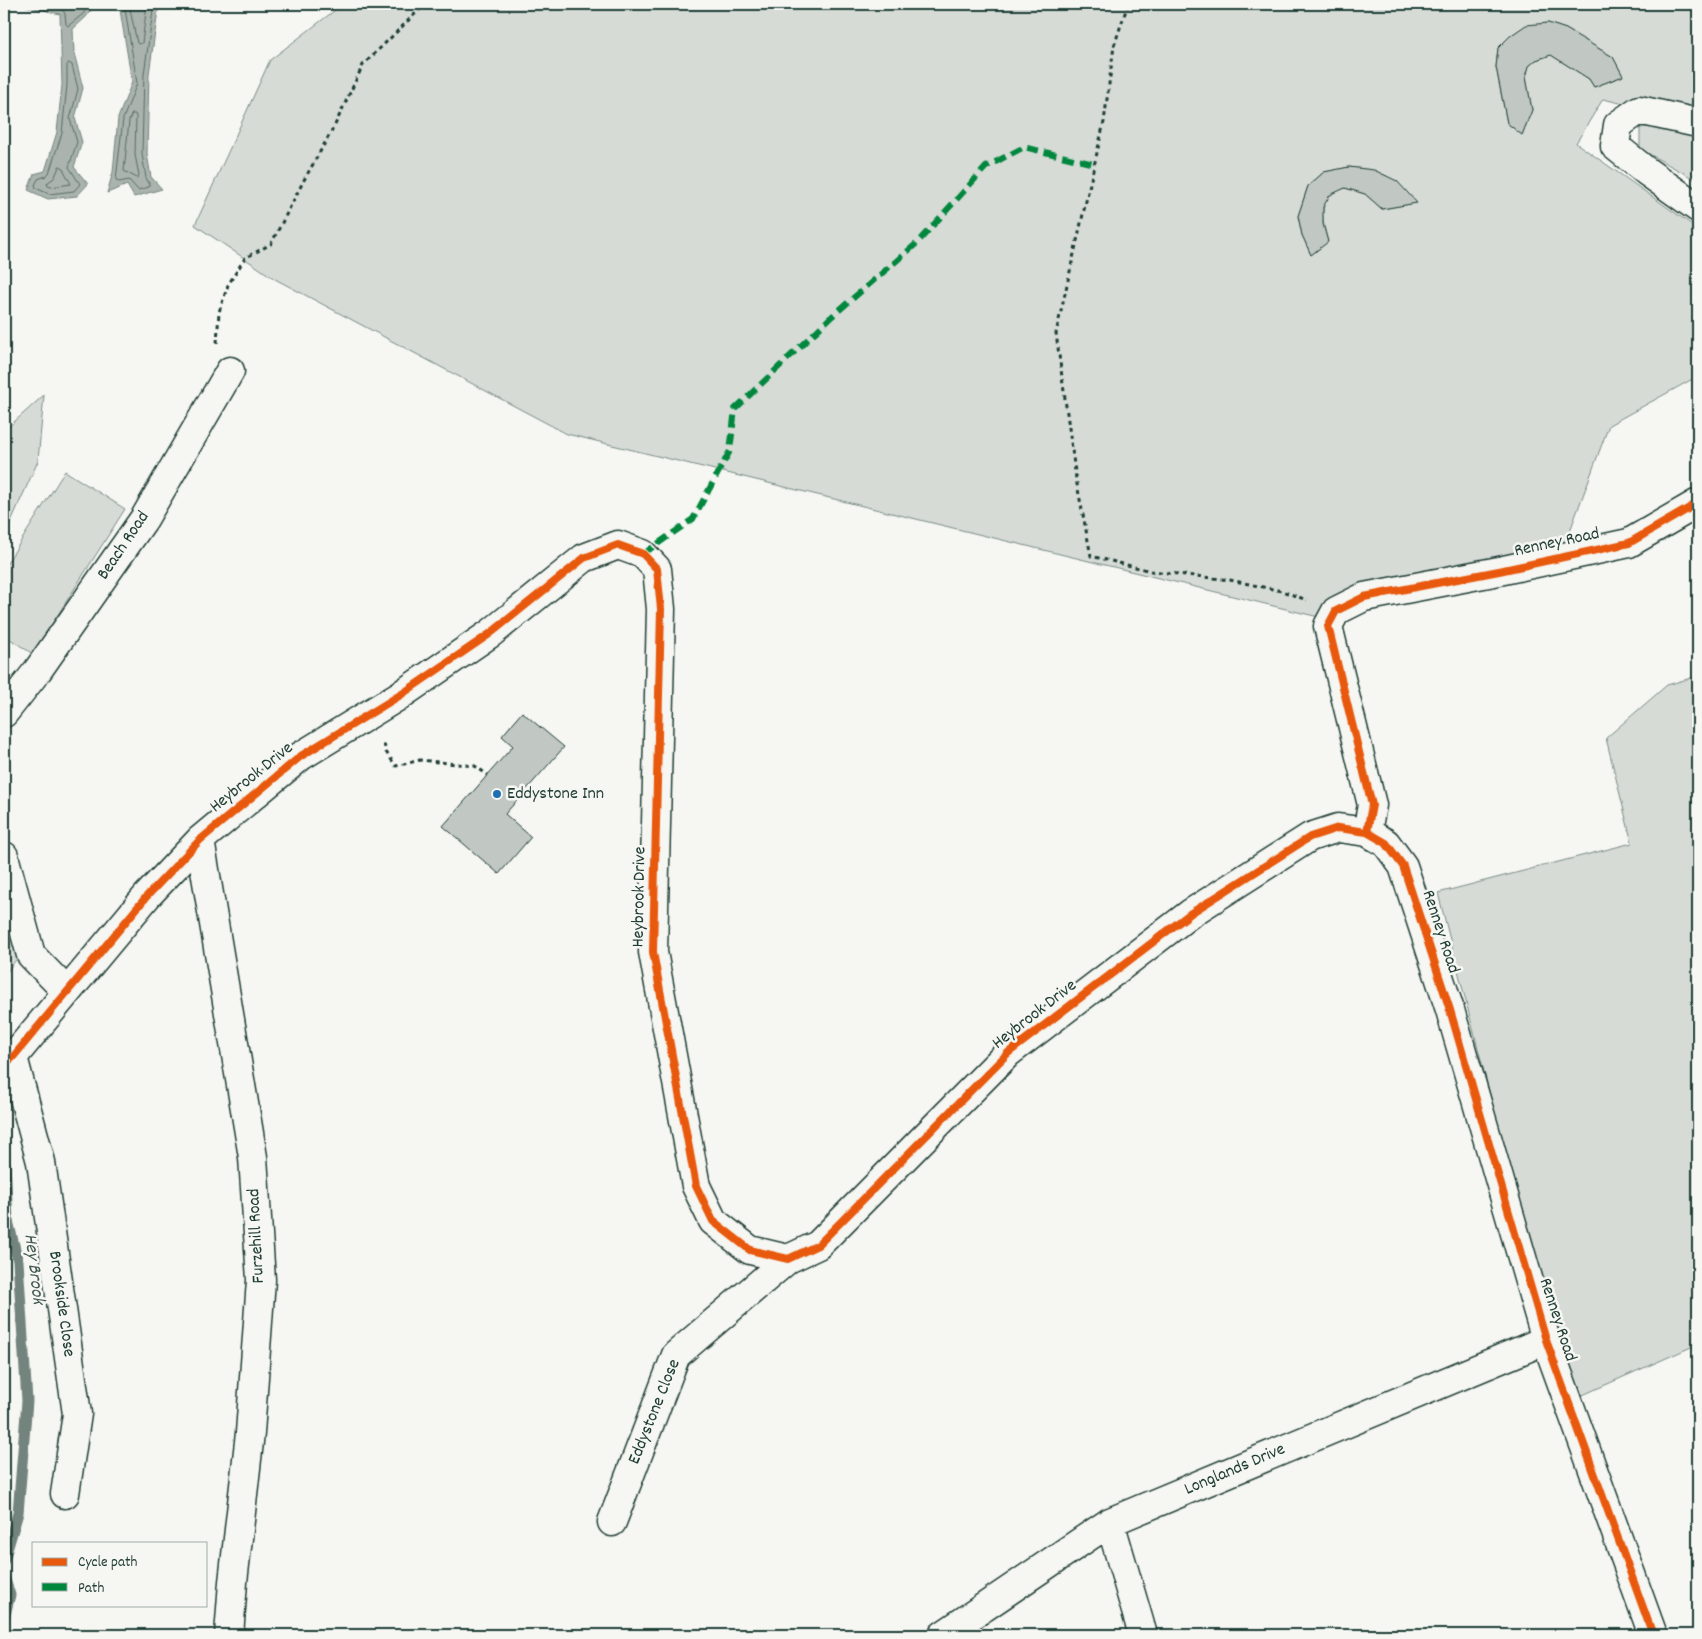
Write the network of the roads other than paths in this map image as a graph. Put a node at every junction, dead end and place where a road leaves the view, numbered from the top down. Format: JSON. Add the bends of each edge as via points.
{"nodes":[{"id":1,"x":1698,"y":123,"type":"edge"},
{"id":2,"x":1698,"y":208,"type":"edge"},
{"id":3,"x":230,"y":370,"type":"road end"},
{"id":4,"x":1698,"y":503,"type":"edge"},
{"id":5,"x":4,"y":713,"type":"edge"},
{"id":6,"x":1367,"y":832,"type":"junction"},
{"id":7,"x":200,"y":840,"type":"junction"},
{"id":8,"x":4,"y":856,"type":"edge"},
{"id":9,"x":67,"y":992,"type":"junction"},
{"id":10,"x":8,"y":1061,"type":"edge"},
{"id":11,"x":788,"y":1259,"type":"junction"},
{"id":12,"x":1546,"y":1340,"type":"junction"},
{"id":13,"x":65,"y":1494,"type":"dead end"},
{"id":14,"x":612,"y":1522,"type":"dead end"},
{"id":15,"x":1110,"y":1522,"type":"junction"},
{"id":16,"x":229,"y":1635,"type":"edge"},
{"id":17,"x":943,"y":1635,"type":"edge"},
{"id":18,"x":1143,"y":1635,"type":"edge"},
{"id":19,"x":1653,"y":1635,"type":"edge"}],
"edges":[{"from":1,"to":2,"type":"street","via":[[1639,110],[1618,124],[1615,146]]},
{"from":3,"to":5,"type":"street","name":"Beach Road","via":[[144,519]]},
{"from":4,"to":6,"type":"street","name":"Renney Road","via":[[1629,543],[1364,597],[1336,611],[1328,626],[1372,805]]},
{"from":6,"to":11,"type":"street","name":"Heybrook Drive","via":[[1338,828],[1310,837],[1191,913],[1008,1053],[818,1246]]},
{"from":6,"to":12,"type":"street","name":"Renney Road","via":[[1386,843],[1403,866],[1450,1010]]},
{"from":7,"to":9,"type":"street","name":"Heybrook Drive","via":[[147,896]]},
{"from":7,"to":11,"type":"street","name":"Heybrook Drive","via":[[302,756],[491,633],[584,558],[618,545],[643,554],[657,569],[661,609],[653,952],[696,1186],[713,1221],[750,1250]]},
{"from":7,"to":16,"type":"street","name":"Furzehill Road","via":[[253,1157],[261,1280],[250,1433]]},
{"from":8,"to":9,"type":"street","via":[[31,955]]},
{"from":9,"to":10,"type":"street","name":"Heybrook Drive"},
{"from":10,"to":13,"type":"street","name":"Brookside Close","via":[[41,1162],[77,1414]]},
{"from":11,"to":14,"type":"street","name":"Eddystone Close","via":[[676,1355]]},
{"from":12,"to":15,"type":"street","name":"Longlands Drive"},
{"from":12,"to":19,"type":"street","name":"Renney Road"},
{"from":15,"to":17,"type":"street","name":"Longlands Drive"},
{"from":15,"to":18,"type":"street"}]}
